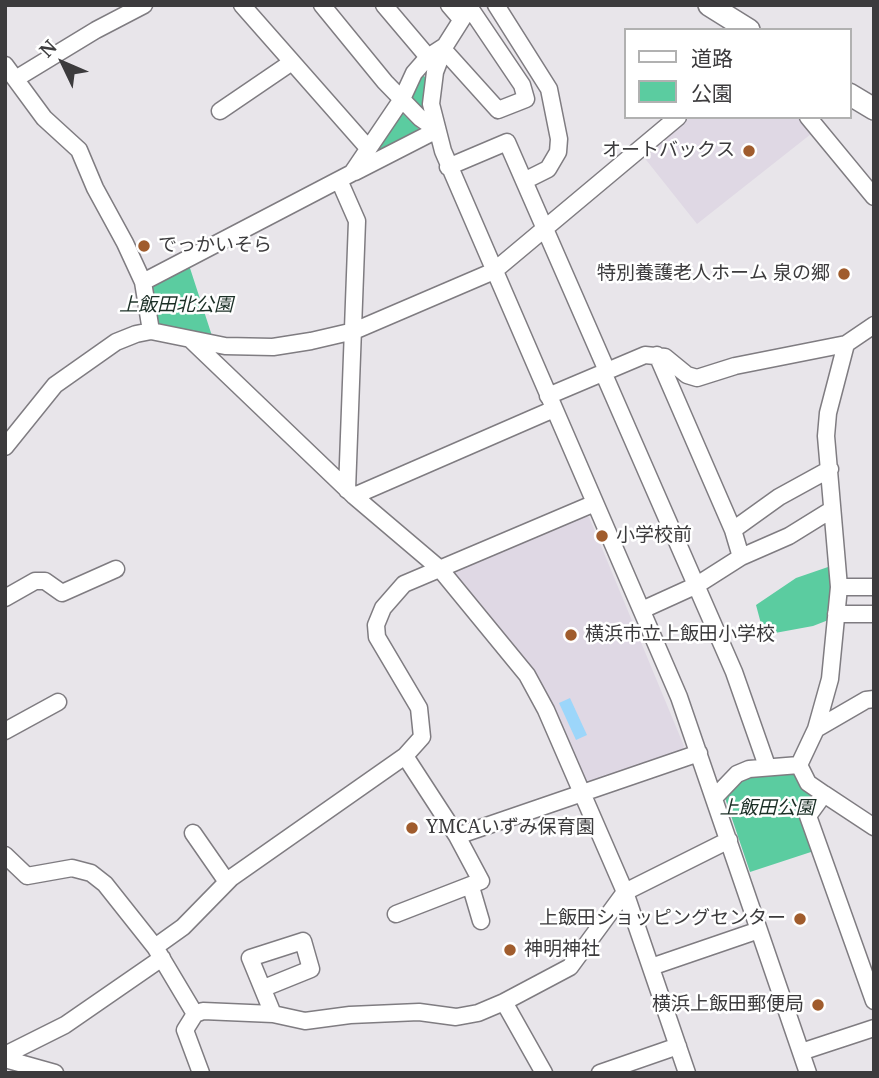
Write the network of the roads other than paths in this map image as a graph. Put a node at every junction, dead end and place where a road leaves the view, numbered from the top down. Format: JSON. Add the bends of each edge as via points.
{"nodes":[{"id":1,"x":144,"y":5,"type":"edge"},
{"id":2,"x":242,"y":5,"type":"edge"},
{"id":3,"x":321,"y":5,"type":"edge"},
{"id":4,"x":384,"y":5,"type":"edge"},
{"id":5,"x":449,"y":5,"type":"edge"},
{"id":6,"x":496,"y":5,"type":"edge"},
{"id":7,"x":709,"y":5,"type":"edge"},
{"id":8,"x":467,"y":11,"type":"edge"},
{"id":9,"x":746,"y":28,"type":"edge"},
{"id":10,"x":444,"y":47,"type":"junction"},
{"id":11,"x":428,"y":57,"type":"junction"},
{"id":12,"x":292,"y":62,"type":"junction"},
{"id":13,"x":5,"y":65,"type":"edge"},
{"id":14,"x":16,"y":78,"type":"junction"},
{"id":15,"x":851,"y":94,"type":"edge"},
{"id":16,"x":402,"y":99,"type":"junction"},
{"id":17,"x":874,"y":109,"type":"edge"},
{"id":18,"x":220,"y":111,"type":"dead end"},
{"id":19,"x":676,"y":119,"type":"edge"},
{"id":20,"x":810,"y":119,"type":"edge"},
{"id":21,"x":437,"y":130,"type":"junction"},
{"id":22,"x":368,"y":148,"type":"junction"},
{"id":23,"x":448,"y":167,"type":"junction"},
{"id":24,"x":346,"y":177,"type":"junction"},
{"id":25,"x":524,"y":181,"type":"junction"},
{"id":26,"x":874,"y":197,"type":"edge"},
{"id":27,"x":546,"y":231,"type":"junction"},
{"id":28,"x":494,"y":271,"type":"junction"},
{"id":29,"x":143,"y":282,"type":"junction"},
{"id":30,"x":872,"y":329,"type":"edge"},
{"id":31,"x":151,"y":331,"type":"junction"},
{"id":32,"x":355,"y":331,"type":"junction"},
{"id":33,"x":190,"y":339,"type":"junction"},
{"id":34,"x":846,"y":344,"type":"junction"},
{"id":35,"x":657,"y":355,"type":"junction"},
{"id":36,"x":605,"y":371,"type":"junction"},
{"id":37,"x":551,"y":403,"type":"junction"},
{"id":38,"x":5,"y":447,"type":"edge"},
{"id":39,"x":830,"y":470,"type":"junction"},
{"id":40,"x":350,"y":493,"type":"junction"},
{"id":41,"x":595,"y":502,"type":"junction"},
{"id":42,"x":831,"y":510,"type":"junction"},
{"id":43,"x":733,"y":530,"type":"junction"},
{"id":44,"x":741,"y":557,"type":"junction"},
{"id":45,"x":116,"y":569,"type":"dead end"},
{"id":46,"x":440,"y":569,"type":"junction"},
{"id":47,"x":696,"y":585,"type":"junction"},
{"id":48,"x":839,"y":587,"type":"junction"},
{"id":49,"x":874,"y":587,"type":"edge"},
{"id":50,"x":5,"y":598,"type":"edge"},
{"id":51,"x":642,"y":610,"type":"junction"},
{"id":52,"x":836,"y":614,"type":"junction"},
{"id":53,"x":874,"y":614,"type":"edge"},
{"id":54,"x":874,"y":699,"type":"edge"},
{"id":55,"x":58,"y":702,"type":"dead end"},
{"id":56,"x":816,"y":729,"type":"junction"},
{"id":57,"x":5,"y":731,"type":"edge"},
{"id":58,"x":699,"y":753,"type":"junction"},
{"id":59,"x":405,"y":756,"type":"junction"},
{"id":60,"x":799,"y":765,"type":"junction"},
{"id":61,"x":767,"y":766,"type":"junction"},
{"id":62,"x":583,"y":793,"type":"junction"},
{"id":63,"x":824,"y":794,"type":"junction"},
{"id":64,"x":714,"y":798,"type":"junction"},
{"id":65,"x":874,"y":827,"type":"edge"},
{"id":66,"x":193,"y":833,"type":"dead end"},
{"id":67,"x":457,"y":836,"type":"junction"},
{"id":68,"x":729,"y":840,"type":"junction"},
{"id":69,"x":5,"y":855,"type":"edge"},
{"id":70,"x":227,"y":882,"type":"junction"},
{"id":71,"x":471,"y":887,"type":"junction"},
{"id":72,"x":625,"y":892,"type":"junction"},
{"id":73,"x":396,"y":914,"type":"dead end"},
{"id":74,"x":481,"y":921,"type":"dead end"},
{"id":75,"x":760,"y":929,"type":"junction"},
{"id":76,"x":159,"y":953,"type":"junction"},
{"id":77,"x":651,"y":967,"type":"junction"},
{"id":78,"x":264,"y":988,"type":"dead end"},
{"id":79,"x":874,"y":1001,"type":"edge"},
{"id":80,"x":504,"y":1002,"type":"junction"},
{"id":81,"x":195,"y":1014,"type":"junction"},
{"id":82,"x":273,"y":1014,"type":"junction"},
{"id":83,"x":874,"y":1028,"type":"edge"},
{"id":84,"x":678,"y":1046,"type":"junction"},
{"id":85,"x":801,"y":1052,"type":"junction"},
{"id":86,"x":5,"y":1057,"type":"edge"},
{"id":87,"x":55,"y":1073,"type":"edge"},
{"id":88,"x":201,"y":1073,"type":"edge"},
{"id":89,"x":544,"y":1073,"type":"edge"},
{"id":90,"x":600,"y":1073,"type":"edge"},
{"id":91,"x":687,"y":1073,"type":"edge"},
{"id":92,"x":808,"y":1073,"type":"edge"}],
"edges":[{"from":1,"to":14,"type":"street"},
{"from":2,"to":12,"type":"street"},
{"from":3,"to":16,"type":"street"},
{"from":4,"to":11,"type":"street"},
{"from":5,"to":8,"type":"street"},
{"from":6,"to":25,"type":"street","via":[[549,89],[559,139],[558,152],[548,169]]},
{"from":7,"to":9,"type":"main road"},
{"from":8,"to":10,"type":"street"},
{"from":8,"to":10,"type":"street","via":[[522,85],[526,99],[498,110]]},
{"from":10,"to":11,"type":"street"},
{"from":10,"to":21,"type":"street","via":[[432,88]]},
{"from":11,"to":16,"type":"street"},
{"from":12,"to":18,"type":"street"},
{"from":12,"to":22,"type":"street"},
{"from":13,"to":14,"type":"street"},
{"from":14,"to":29,"type":"street","via":[[44,118],[79,150]]},
{"from":15,"to":17,"type":"main road"},
{"from":16,"to":21,"type":"street"},
{"from":16,"to":22,"type":"street"},
{"from":19,"to":27,"type":"street"},
{"from":20,"to":26,"type":"street"},
{"from":21,"to":23,"type":"street"},
{"from":21,"to":24,"type":"street"},
{"from":22,"to":24,"type":"street"},
{"from":23,"to":25,"type":"street","via":[[507,142]]},
{"from":23,"to":28,"type":"street"},
{"from":24,"to":29,"type":"street"},
{"from":24,"to":32,"type":"street","via":[[357,221]]},
{"from":25,"to":27,"type":"street"},
{"from":27,"to":28,"type":"street"},
{"from":27,"to":36,"type":"street"},
{"from":28,"to":32,"type":"street"},
{"from":28,"to":37,"type":"street"},
{"from":29,"to":31,"type":"street"},
{"from":30,"to":34,"type":"street"},
{"from":31,"to":33,"type":"street"},
{"from":31,"to":38,"type":"street","via":[[116,342],[55,385]]},
{"from":32,"to":33,"type":"street","via":[[273,347],[225,346]]},
{"from":32,"to":40,"type":"street"},
{"from":33,"to":40,"type":"street"},
{"from":34,"to":35,"type":"street","via":[[696,378]]},
{"from":34,"to":39,"type":"street","via":[[828,413]]},
{"from":35,"to":36,"type":"street","via":[[645,355]]},
{"from":35,"to":43,"type":"street"},
{"from":36,"to":37,"type":"street"},
{"from":36,"to":47,"type":"street"},
{"from":37,"to":40,"type":"street"},
{"from":37,"to":41,"type":"street"},
{"from":39,"to":42,"type":"street"},
{"from":39,"to":43,"type":"street","via":[[779,497]]},
{"from":40,"to":46,"type":"street"},
{"from":41,"to":46,"type":"street"},
{"from":41,"to":51,"type":"street"},
{"from":42,"to":44,"type":"street","via":[[789,536]]},
{"from":42,"to":48,"type":"street"},
{"from":43,"to":44,"type":"street"},
{"from":44,"to":47,"type":"street"},
{"from":45,"to":50,"type":"street","via":[[62,593],[45,581],[35,581]]},
{"from":46,"to":59,"type":"street","via":[[404,584],[383,608],[376,625],[377,637],[419,708],[423,724],[422,737]]},
{"from":46,"to":62,"type":"street","via":[[527,675]]},
{"from":47,"to":51,"type":"street"},
{"from":47,"to":61,"type":"street","via":[[734,672]]},
{"from":48,"to":49,"type":"street"},
{"from":48,"to":52,"type":"street"},
{"from":51,"to":58,"type":"street"},
{"from":52,"to":53,"type":"street"},
{"from":52,"to":56,"type":"street","via":[[827,696]]},
{"from":54,"to":56,"type":"street","via":[[866,699]]},
{"from":55,"to":57,"type":"street"},
{"from":56,"to":60,"type":"street"},
{"from":58,"to":62,"type":"street"},
{"from":58,"to":64,"type":"street"},
{"from":59,"to":67,"type":"street"},
{"from":59,"to":70,"type":"street"},
{"from":60,"to":61,"type":"street"},
{"from":60,"to":63,"type":"street","via":[[808,783]]},
{"from":61,"to":64,"type":"street","via":[[737,774]]},
{"from":62,"to":67,"type":"street"},
{"from":62,"to":72,"type":"street"},
{"from":63,"to":65,"type":"street"},
{"from":63,"to":79,"type":"street","via":[[808,816]]},
{"from":64,"to":68,"type":"street"},
{"from":66,"to":70,"type":"street"},
{"from":67,"to":71,"type":"street","via":[[481,881]]},
{"from":68,"to":72,"type":"street"},
{"from":68,"to":75,"type":"street"},
{"from":69,"to":76,"type":"street","via":[[27,876],[64,868],[91,873],[113,893]]},
{"from":70,"to":76,"type":"street"},
{"from":71,"to":73,"type":"street"},
{"from":71,"to":74,"type":"street"},
{"from":72,"to":77,"type":"street"},
{"from":72,"to":80,"type":"street","via":[[570,967]]},
{"from":75,"to":77,"type":"street"},
{"from":75,"to":85,"type":"street"},
{"from":76,"to":81,"type":"street"},
{"from":76,"to":86,"type":"street","via":[[65,1025]]},
{"from":77,"to":84,"type":"street"},
{"from":78,"to":82,"type":"street"},
{"from":80,"to":82,"type":"street","via":[[456,1017],[410,1012],[305,1021]]},
{"from":80,"to":89,"type":"street"},
{"from":81,"to":82,"type":"street","via":[[212,1010]]},
{"from":81,"to":88,"type":"street","via":[[186,1030]]},
{"from":83,"to":85,"type":"street"},
{"from":84,"to":90,"type":"street"},
{"from":84,"to":91,"type":"street"},
{"from":85,"to":92,"type":"street"},
{"from":86,"to":87,"type":"street"}]}
